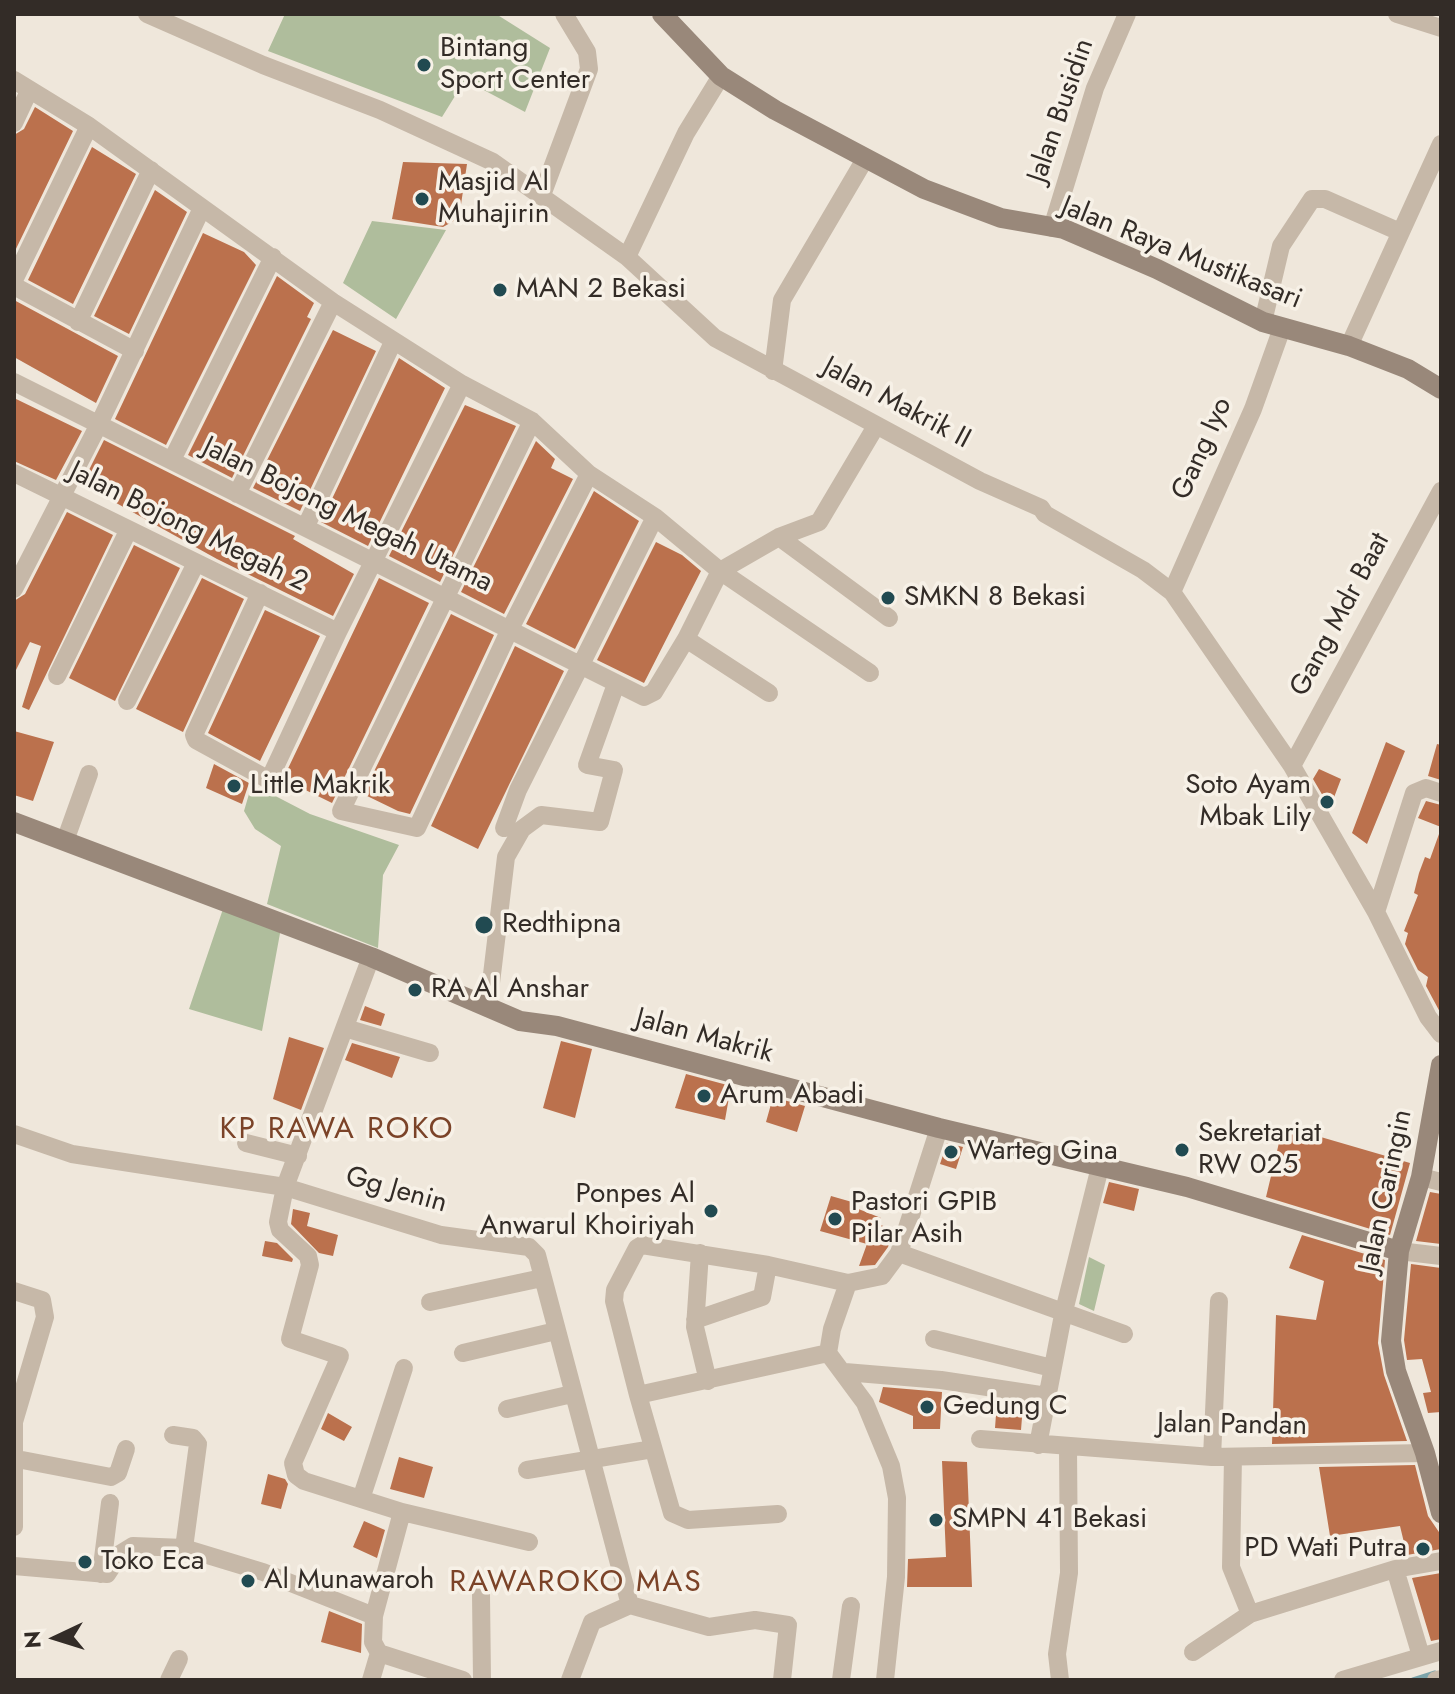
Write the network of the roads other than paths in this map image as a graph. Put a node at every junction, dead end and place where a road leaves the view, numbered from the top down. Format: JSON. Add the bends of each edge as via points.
{"nodes":[{"id":1,"x":147,"y":14,"type":"edge"},
{"id":2,"x":564,"y":14,"type":"edge"},
{"id":3,"x":662,"y":14,"type":"edge"},
{"id":4,"x":1127,"y":14,"type":"edge"},
{"id":5,"x":1397,"y":14,"type":"edge"},
{"id":6,"x":1441,"y":28,"type":"edge"},
{"id":7,"x":721,"y":76,"type":"junction"},
{"id":8,"x":21,"y":81,"type":"edge"},
{"id":9,"x":14,"y":123,"type":"edge"},
{"id":10,"x":89,"y":126,"type":"junction"},
{"id":11,"x":1441,"y":144,"type":"edge"},
{"id":12,"x":865,"y":159,"type":"junction"},
{"id":13,"x":151,"y":170,"type":"junction"},
{"id":14,"x":1435,"y":170,"type":"edge"},
{"id":15,"x":542,"y":195,"type":"junction"},
{"id":16,"x":202,"y":208,"type":"junction"},
{"id":17,"x":1052,"y":228,"type":"junction"},
{"id":18,"x":1400,"y":232,"type":"junction"},
{"id":19,"x":273,"y":257,"type":"junction"},
{"id":20,"x":627,"y":257,"type":"junction"},
{"id":21,"x":14,"y":283,"type":"edge"},
{"id":22,"x":333,"y":302,"type":"junction"},
{"id":23,"x":78,"y":322,"type":"junction"},
{"id":24,"x":1272,"y":325,"type":"junction"},
{"id":25,"x":393,"y":342,"type":"junction"},
{"id":26,"x":1349,"y":346,"type":"junction"},
{"id":27,"x":135,"y":351,"type":"junction"},
{"id":28,"x":773,"y":371,"type":"junction"},
{"id":29,"x":14,"y":382,"type":"edge"},
{"id":30,"x":462,"y":384,"type":"junction"},
{"id":31,"x":1441,"y":389,"type":"edge"},
{"id":32,"x":532,"y":421,"type":"junction"},
{"id":33,"x":99,"y":424,"type":"junction"},
{"id":34,"x":876,"y":426,"type":"junction"},
{"id":35,"x":172,"y":460,"type":"junction"},
{"id":36,"x":14,"y":473,"type":"edge"},
{"id":37,"x":589,"y":474,"type":"junction"},
{"id":38,"x":1441,"y":491,"type":"edge"},
{"id":39,"x":237,"y":494,"type":"junction"},
{"id":40,"x":59,"y":497,"type":"junction"},
{"id":41,"x":655,"y":517,"type":"junction"},
{"id":42,"x":306,"y":526,"type":"junction"},
{"id":43,"x":128,"y":531,"type":"junction"},
{"id":44,"x":779,"y":537,"type":"junction"},
{"id":45,"x":376,"y":561,"type":"junction"},
{"id":46,"x":195,"y":565,"type":"junction"},
{"id":47,"x":720,"y":571,"type":"junction"},
{"id":48,"x":14,"y":588,"type":"edge"},
{"id":49,"x":1172,"y":592,"type":"junction"},
{"id":50,"x":260,"y":593,"type":"junction"},
{"id":51,"x":444,"y":596,"type":"junction"},
{"id":52,"x":889,"y":618,"type":"dead end"},
{"id":53,"x":510,"y":629,"type":"junction"},
{"id":54,"x":338,"y":632,"type":"junction"},
{"id":55,"x":686,"y":639,"type":"junction"},
{"id":56,"x":581,"y":667,"type":"junction"},
{"id":57,"x":870,"y":673,"type":"dead end"},
{"id":58,"x":57,"y":676,"type":"dead end"},
{"id":59,"x":616,"y":684,"type":"junction"},
{"id":60,"x":769,"y":693,"type":"dead end"},
{"id":61,"x":127,"y":701,"type":"dead end"},
{"id":62,"x":1292,"y":766,"type":"junction"},
{"id":63,"x":89,"y":774,"type":"dead end"},
{"id":64,"x":1441,"y":793,"type":"edge"},
{"id":65,"x":15,"y":825,"type":"edge"},
{"id":66,"x":504,"y":828,"type":"dead end"},
{"id":67,"x":65,"y":841,"type":"junction"},
{"id":68,"x":1376,"y":912,"type":"junction"},
{"id":69,"x":371,"y":957,"type":"junction"},
{"id":70,"x":488,"y":1008,"type":"junction"},
{"id":71,"x":345,"y":1028,"type":"junction"},
{"id":72,"x":1441,"y":1034,"type":"edge"},
{"id":73,"x":430,"y":1053,"type":"dead end"},
{"id":74,"x":1441,"y":1065,"type":"edge"},
{"id":75,"x":939,"y":1128,"type":"junction"},
{"id":76,"x":14,"y":1134,"type":"edge"},
{"id":77,"x":246,"y":1143,"type":"dead end"},
{"id":78,"x":298,"y":1156,"type":"junction"},
{"id":79,"x":1100,"y":1167,"type":"junction"},
{"id":80,"x":1431,"y":1179,"type":"edge"},
{"id":81,"x":285,"y":1187,"type":"junction"},
{"id":82,"x":1399,"y":1251,"type":"junction"},
{"id":83,"x":700,"y":1253,"type":"junction"},
{"id":84,"x":899,"y":1253,"type":"junction"},
{"id":85,"x":1441,"y":1256,"type":"edge"},
{"id":86,"x":768,"y":1265,"type":"junction"},
{"id":87,"x":542,"y":1278,"type":"junction"},
{"id":88,"x":848,"y":1283,"type":"junction"},
{"id":89,"x":14,"y":1291,"type":"edge"},
{"id":90,"x":1219,"y":1301,"type":"dead end"},
{"id":91,"x":430,"y":1302,"type":"dead end"},
{"id":92,"x":1063,"y":1315,"type":"junction"},
{"id":93,"x":695,"y":1320,"type":"junction"},
{"id":94,"x":556,"y":1331,"type":"junction"},
{"id":95,"x":1124,"y":1334,"type":"dead end"},
{"id":96,"x":934,"y":1339,"type":"dead end"},
{"id":97,"x":463,"y":1353,"type":"dead end"},
{"id":98,"x":828,"y":1353,"type":"junction"},
{"id":99,"x":404,"y":1368,"type":"dead end"},
{"id":100,"x":1052,"y":1368,"type":"junction"},
{"id":101,"x":845,"y":1372,"type":"junction"},
{"id":102,"x":708,"y":1381,"type":"junction"},
{"id":103,"x":572,"y":1394,"type":"junction"},
{"id":104,"x":638,"y":1395,"type":"junction"},
{"id":105,"x":1047,"y":1396,"type":"junction"},
{"id":106,"x":507,"y":1409,"type":"dead end"},
{"id":107,"x":14,"y":1422,"type":"edge"},
{"id":108,"x":173,"y":1435,"type":"dead end"},
{"id":109,"x":980,"y":1439,"type":"dead end"},
{"id":110,"x":1038,"y":1445,"type":"junction"},
{"id":111,"x":1068,"y":1448,"type":"junction"},
{"id":112,"x":126,"y":1449,"type":"dead end"},
{"id":113,"x":653,"y":1449,"type":"junction"},
{"id":114,"x":1425,"y":1453,"type":"junction"},
{"id":115,"x":1212,"y":1457,"type":"junction"},
{"id":116,"x":1233,"y":1457,"type":"junction"},
{"id":117,"x":17,"y":1459,"type":"junction"},
{"id":118,"x":589,"y":1459,"type":"junction"},
{"id":119,"x":527,"y":1470,"type":"dead end"},
{"id":120,"x":361,"y":1499,"type":"junction"},
{"id":121,"x":110,"y":1503,"type":"dead end"},
{"id":122,"x":402,"y":1512,"type":"junction"},
{"id":123,"x":1441,"y":1513,"type":"edge"},
{"id":124,"x":778,"y":1514,"type":"dead end"},
{"id":125,"x":14,"y":1527,"type":"edge"},
{"id":126,"x":529,"y":1542,"type":"dead end"},
{"id":127,"x":184,"y":1548,"type":"junction"},
{"id":128,"x":1441,"y":1561,"type":"edge"},
{"id":129,"x":14,"y":1566,"type":"edge"},
{"id":130,"x":1395,"y":1569,"type":"junction"},
{"id":131,"x":101,"y":1574,"type":"junction"},
{"id":132,"x":481,"y":1594,"type":"dead end"},
{"id":133,"x":630,"y":1605,"type":"junction"},
{"id":134,"x":851,"y":1606,"type":"dead end"},
{"id":135,"x":1250,"y":1614,"type":"junction"},
{"id":136,"x":374,"y":1616,"type":"junction"},
{"id":137,"x":1441,"y":1651,"type":"edge"},
{"id":138,"x":1193,"y":1652,"type":"dead end"},
{"id":139,"x":379,"y":1653,"type":"junction"},
{"id":140,"x":1421,"y":1656,"type":"junction"},
{"id":141,"x":179,"y":1659,"type":"dead end"},
{"id":142,"x":169,"y":1680,"type":"edge"},
{"id":143,"x":371,"y":1680,"type":"edge"},
{"id":144,"x":463,"y":1680,"type":"edge"},
{"id":145,"x":482,"y":1680,"type":"edge"},
{"id":146,"x":570,"y":1680,"type":"edge"},
{"id":147,"x":782,"y":1680,"type":"edge"},
{"id":148,"x":841,"y":1680,"type":"edge"},
{"id":149,"x":885,"y":1680,"type":"edge"},
{"id":150,"x":1060,"y":1680,"type":"edge"},
{"id":151,"x":1343,"y":1680,"type":"edge"}],
"edges":[{"from":1,"to":15,"type":"street","name":"Jalan Makrik II","via":[[380,110],[493,162]]},
{"from":2,"to":15,"type":"street","via":[[587,52],[589,69]]},
{"from":3,"to":7,"type":"street","name":"Jalan Raya Mustikasari"},
{"from":4,"to":17,"type":"street","name":"Jalan Busidin","via":[[1095,88]]},
{"from":5,"to":6,"type":"street"},
{"from":7,"to":12,"type":"street","name":"Jalan Raya Mustikasari"},
{"from":7,"to":20,"type":"street","via":[[686,133]]},
{"from":8,"to":9,"type":"street"},
{"from":8,"to":10,"type":"street"},
{"from":10,"to":13,"type":"street"},
{"from":10,"to":21,"type":"street"},
{"from":11,"to":14,"type":"street"},
{"from":12,"to":17,"type":"street","name":"Jalan Raya Mustikasari","via":[[989,214]]},
{"from":12,"to":28,"type":"street","via":[[782,300]]},
{"from":13,"to":16,"type":"street"},
{"from":13,"to":23,"type":"street"},
{"from":14,"to":18,"type":"street"},
{"from":15,"to":20,"type":"street","name":"Jalan Makrik II"},
{"from":16,"to":19,"type":"street"},
{"from":16,"to":27,"type":"street"},
{"from":17,"to":24,"type":"street","name":"Jalan Raya Mustikasari","via":[[1157,269]]},
{"from":18,"to":24,"type":"street","name":"Gang Iyo","via":[[1325,199],[1312,199],[1284,238]]},
{"from":18,"to":26,"type":"street"},
{"from":19,"to":22,"type":"street"},
{"from":19,"to":35,"type":"street"},
{"from":20,"to":28,"type":"street","name":"Jalan Makrik II","via":[[715,338]]},
{"from":21,"to":23,"type":"street"},
{"from":22,"to":25,"type":"street"},
{"from":22,"to":39,"type":"street"},
{"from":23,"to":27,"type":"street"},
{"from":24,"to":26,"type":"street","name":"Jalan Raya Mustikasari"},
{"from":24,"to":49,"type":"street","name":"Gang Iyo","via":[[1253,409]]},
{"from":25,"to":30,"type":"street"},
{"from":25,"to":42,"type":"street"},
{"from":26,"to":31,"type":"street","name":"Jalan Raya Mustikasari","via":[[1408,369]]},
{"from":27,"to":33,"type":"street"},
{"from":28,"to":34,"type":"street","name":"Jalan Makrik II"},
{"from":29,"to":33,"type":"street","name":"Jalan Bojong Megah Utama"},
{"from":30,"to":32,"type":"street"},
{"from":30,"to":45,"type":"street"},
{"from":32,"to":37,"type":"street"},
{"from":32,"to":51,"type":"street"},
{"from":33,"to":35,"type":"street","name":"Jalan Bojong Megah Utama"},
{"from":33,"to":40,"type":"street"},
{"from":34,"to":44,"type":"street","via":[[819,522]]},
{"from":34,"to":49,"type":"street","name":"Jalan Makrik II","via":[[1041,508]]},
{"from":35,"to":39,"type":"street","name":"Jalan Bojong Megah Utama"},
{"from":36,"to":40,"type":"street","name":"Jalan Bojong Megah 2"},
{"from":37,"to":41,"type":"street"},
{"from":37,"to":53,"type":"street"},
{"from":38,"to":62,"type":"street","name":"Gang Mdr Baat"},
{"from":39,"to":42,"type":"street","name":"Jalan Bojong Megah Utama"},
{"from":40,"to":43,"type":"street","name":"Jalan Bojong Megah 2"},
{"from":40,"to":48,"type":"street"},
{"from":41,"to":47,"type":"street"},
{"from":41,"to":56,"type":"street"},
{"from":42,"to":45,"type":"street","name":"Jalan Bojong Megah Utama"},
{"from":43,"to":46,"type":"street","name":"Jalan Bojong Megah 2"},
{"from":43,"to":58,"type":"street"},
{"from":44,"to":47,"type":"street"},
{"from":44,"to":52,"type":"street"},
{"from":45,"to":51,"type":"street","name":"Jalan Bojong Megah Utama"},
{"from":45,"to":54,"type":"street"},
{"from":46,"to":50,"type":"street","name":"Jalan Bojong Megah 2"},
{"from":46,"to":61,"type":"street"},
{"from":47,"to":55,"type":"street"},
{"from":47,"to":57,"type":"street"},
{"from":49,"to":62,"type":"street","name":"Jalan Makrik II"},
{"from":50,"to":54,"type":"street","name":"Jalan Bojong Megah 2"},
{"from":50,"to":54,"type":"street","via":[[195,731],[196,740],[269,780]]},
{"from":51,"to":53,"type":"street","name":"Jalan Bojong Megah Utama"},
{"from":51,"to":53,"type":"street","via":[[341,811],[417,828]]},
{"from":53,"to":56,"type":"street","name":"Jalan Bojong Megah Utama"},
{"from":55,"to":59,"type":"street","name":"Jalan Bojong Megah Utama","via":[[654,692],[644,697]]},
{"from":55,"to":60,"type":"street"},
{"from":56,"to":59,"type":"street","name":"Jalan Bojong Megah Utama"},
{"from":56,"to":66,"type":"street"},
{"from":59,"to":70,"type":"street","via":[[587,765],[614,770],[600,822],[541,815],[522,829],[506,857]]},
{"from":62,"to":68,"type":"street","name":"Jalan Makrik II"},
{"from":63,"to":67,"type":"street"},
{"from":64,"to":68,"type":"street","via":[[1426,788],[1414,793]]},
{"from":65,"to":67,"type":"street","name":"Jalan Makrik"},
{"from":67,"to":69,"type":"street","name":"Jalan Makrik"},
{"from":68,"to":72,"type":"street","name":"Jalan Makrik II"},
{"from":69,"to":70,"type":"street","name":"Jalan Makrik"},
{"from":69,"to":71,"type":"street"},
{"from":70,"to":75,"type":"street","name":"Jalan Makrik","via":[[520,1021],[557,1026]]},
{"from":71,"to":73,"type":"street"},
{"from":71,"to":78,"type":"street"},
{"from":74,"to":80,"type":"street","name":"Jalan Caringin"},
{"from":75,"to":79,"type":"street","name":"Jalan Makrik"},
{"from":75,"to":84,"type":"street"},
{"from":76,"to":81,"type":"street","name":"Gg Jenin","via":[[72,1154]]},
{"from":77,"to":78,"type":"street"},
{"from":78,"to":81,"type":"street"},
{"from":79,"to":82,"type":"street","name":"Jalan Makrik","via":[[1252,1205]]},
{"from":79,"to":92,"type":"street"},
{"from":80,"to":82,"type":"street","name":"Jalan Caringin"},
{"from":81,"to":87,"type":"street","name":"Gg Jenin","via":[[441,1235],[529,1247],[537,1255]]},
{"from":81,"to":120,"type":"street","via":[[280,1230],[308,1256],[310,1265],[290,1339],[340,1356],[293,1463],[296,1475]]},
{"from":82,"to":85,"type":"street"},
{"from":82,"to":114,"type":"street","name":"Jalan Caringin","via":[[1391,1341]]},
{"from":83,"to":86,"type":"street"},
{"from":83,"to":93,"type":"street"},
{"from":83,"to":104,"type":"street","via":[[642,1245],[615,1290]]},
{"from":84,"to":88,"type":"street","via":[[882,1276]]},
{"from":84,"to":92,"type":"street"},
{"from":86,"to":88,"type":"street"},
{"from":86,"to":93,"type":"street","via":[[762,1297]]},
{"from":87,"to":91,"type":"street"},
{"from":87,"to":94,"type":"street"},
{"from":88,"to":98,"type":"street"},
{"from":89,"to":107,"type":"street","via":[[42,1300],[45,1317]]},
{"from":90,"to":115,"type":"street"},
{"from":92,"to":95,"type":"street"},
{"from":92,"to":100,"type":"street"},
{"from":93,"to":102,"type":"street"},
{"from":94,"to":97,"type":"street"},
{"from":94,"to":103,"type":"street"},
{"from":96,"to":100,"type":"street"},
{"from":98,"to":101,"type":"street"},
{"from":98,"to":102,"type":"street"},
{"from":99,"to":120,"type":"street"},
{"from":100,"to":105,"type":"street"},
{"from":101,"to":105,"type":"street"},
{"from":101,"to":149,"type":"street","via":[[881,1439],[897,1498],[896,1577]]},
{"from":102,"to":104,"type":"street"},
{"from":103,"to":106,"type":"street"},
{"from":103,"to":118,"type":"street"},
{"from":104,"to":113,"type":"street"},
{"from":105,"to":110,"type":"street"},
{"from":107,"to":117,"type":"street"},
{"from":108,"to":127,"type":"street","via":[[198,1444]]},
{"from":109,"to":110,"type":"street","name":"Jalan Pandan"},
{"from":110,"to":111,"type":"street","name":"Jalan Pandan"},
{"from":111,"to":115,"type":"street","name":"Jalan Pandan"},
{"from":111,"to":150,"type":"street","via":[[1069,1573],[1057,1654]]},
{"from":112,"to":117,"type":"street","via":[[118,1473],[111,1477]]},
{"from":113,"to":118,"type":"street"},
{"from":113,"to":124,"type":"street","via":[[675,1517]]},
{"from":114,"to":116,"type":"street","name":"Jalan Pandan"},
{"from":114,"to":123,"type":"street","name":"Jalan Caringin"},
{"from":115,"to":116,"type":"street","name":"Jalan Pandan"},
{"from":116,"to":135,"type":"street","via":[[1231,1567]]},
{"from":117,"to":125,"type":"street"},
{"from":118,"to":119,"type":"street"},
{"from":118,"to":133,"type":"street"},
{"from":120,"to":122,"type":"street"},
{"from":121,"to":131,"type":"street"},
{"from":122,"to":126,"type":"street"},
{"from":122,"to":136,"type":"street"},
{"from":127,"to":131,"type":"street","via":[[133,1546],[120,1554],[111,1571]]},
{"from":127,"to":136,"type":"street","via":[[263,1572]]},
{"from":128,"to":130,"type":"street"},
{"from":129,"to":131,"type":"street"},
{"from":130,"to":135,"type":"street"},
{"from":130,"to":140,"type":"street"},
{"from":132,"to":145,"type":"street"},
{"from":133,"to":146,"type":"street","via":[[592,1622]]},
{"from":133,"to":147,"type":"street","via":[[709,1627],[755,1620],[788,1625]]},
{"from":134,"to":148,"type":"street"},
{"from":135,"to":138,"type":"street"},
{"from":136,"to":139,"type":"street","via":[[373,1642]]},
{"from":137,"to":140,"type":"street"},
{"from":139,"to":143,"type":"street"},
{"from":139,"to":144,"type":"street"},
{"from":140,"to":151,"type":"street"},
{"from":141,"to":142,"type":"street"}]}
